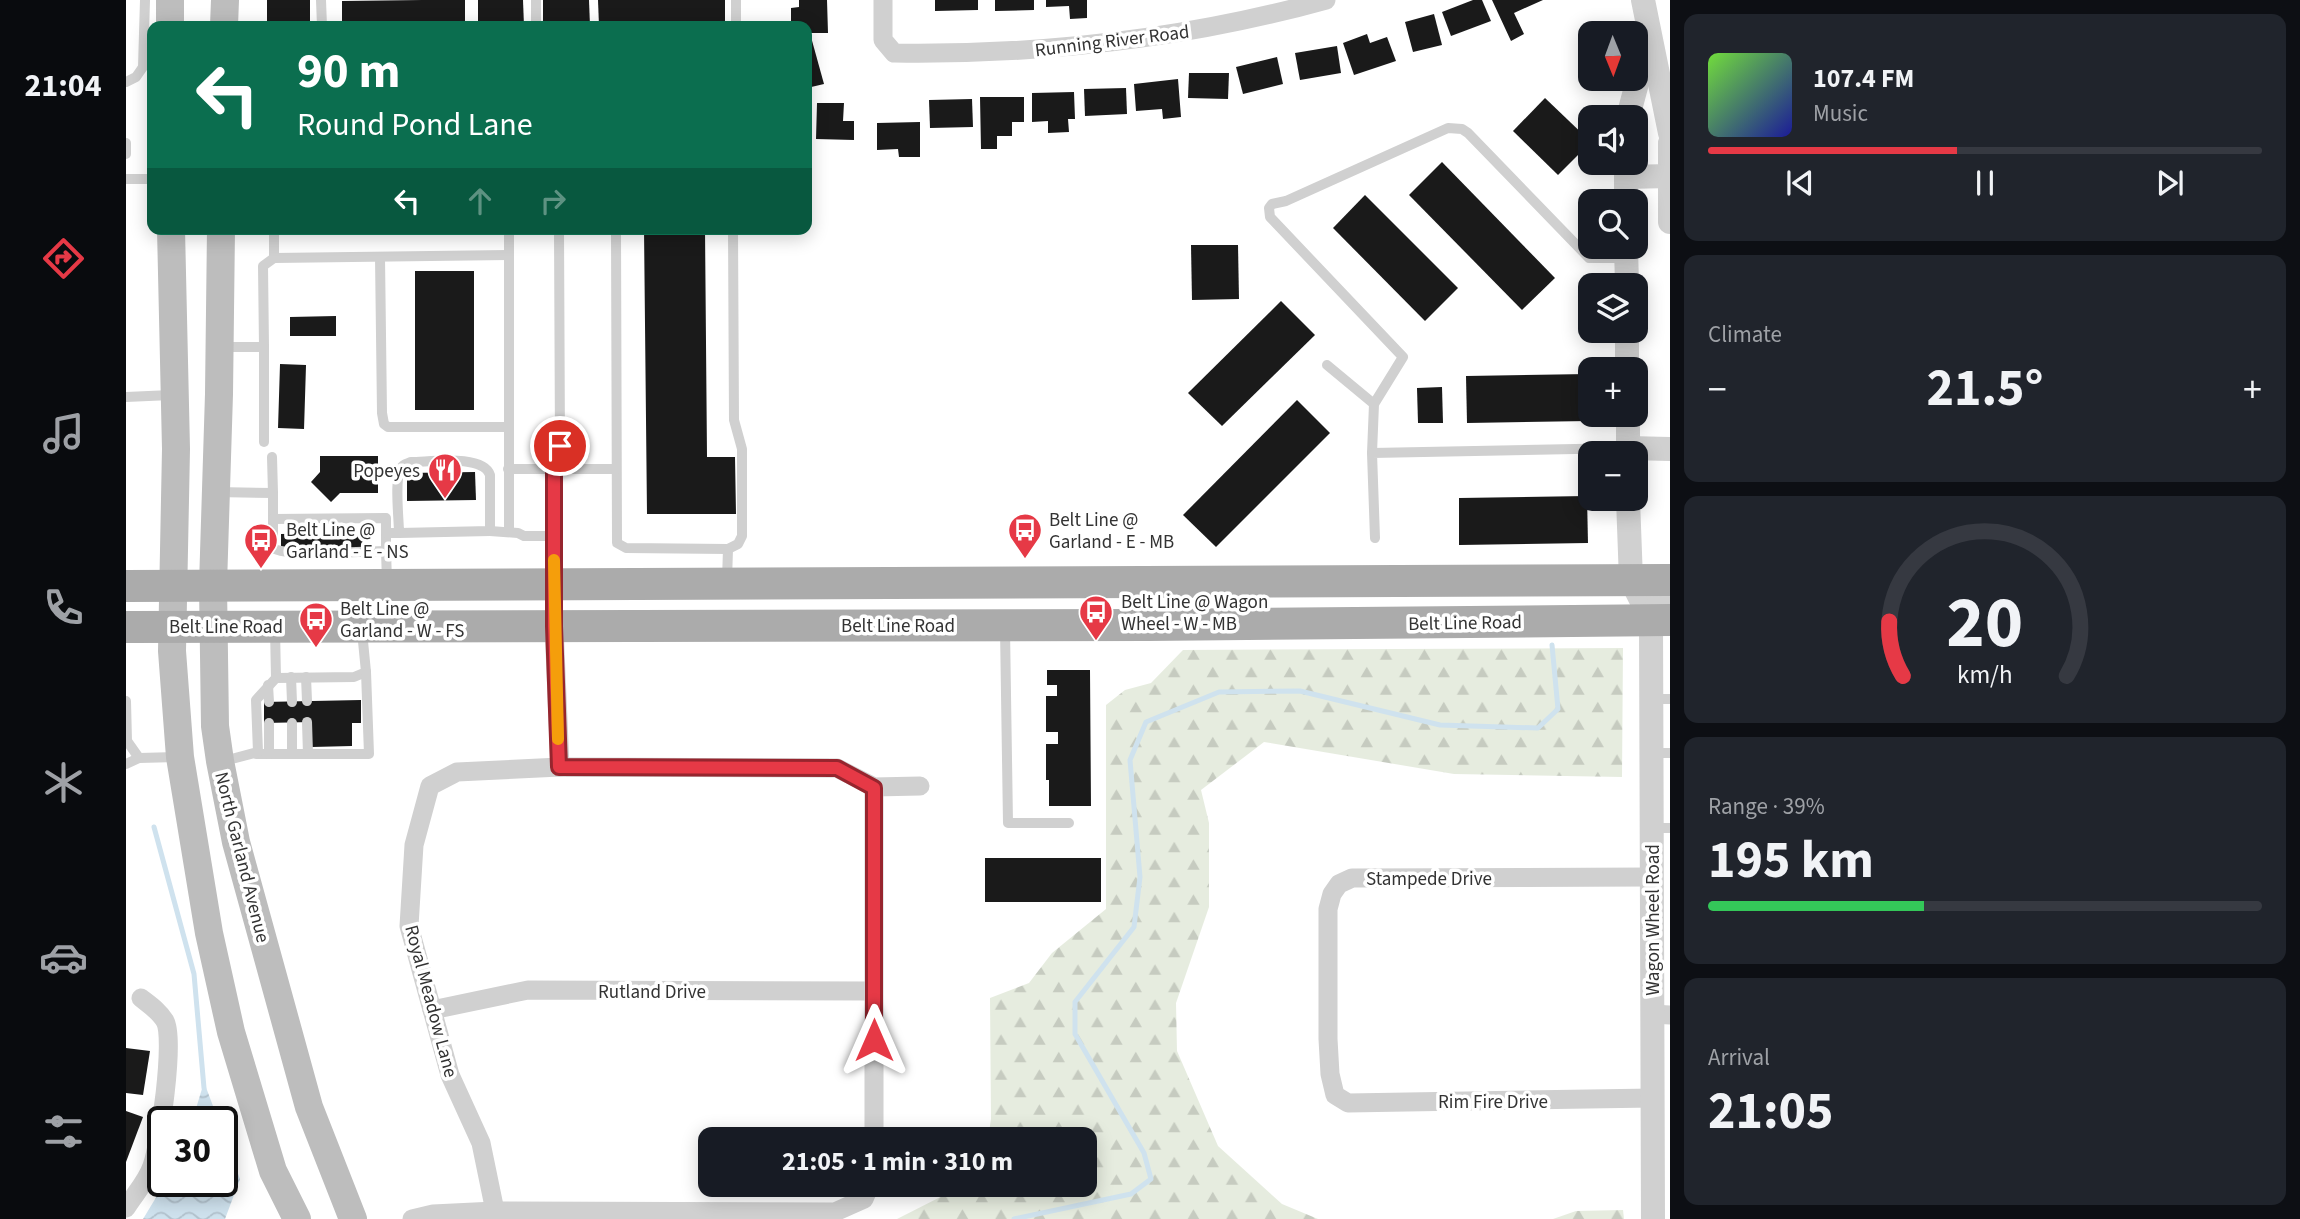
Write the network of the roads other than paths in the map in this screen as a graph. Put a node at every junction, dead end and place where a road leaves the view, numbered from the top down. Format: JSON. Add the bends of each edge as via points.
{"nodes":[{"id":1,"x":145,"y":0,"type":"edge"},
{"id":2,"x":170,"y":0,"type":"edge"},
{"id":3,"x":225,"y":0,"type":"edge"},
{"id":4,"x":321,"y":0,"type":"edge"},
{"id":5,"x":536,"y":0,"type":"edge"},
{"id":6,"x":736,"y":0,"type":"edge"},
{"id":7,"x":883,"y":0,"type":"edge"},
{"id":8,"x":1326,"y":0,"type":"edge"},
{"id":9,"x":1643,"y":0,"type":"edge"},
{"id":10,"x":170,"y":21,"type":"edge"},
{"id":11,"x":224,"y":21,"type":"edge"},
{"id":12,"x":322,"y":21,"type":"edge"},
{"id":13,"x":536,"y":21,"type":"edge"},
{"id":14,"x":736,"y":21,"type":"edge"},
{"id":15,"x":1649,"y":38,"type":"junction"},
{"id":16,"x":126,"y":82,"type":"edge"},
{"id":17,"x":1631,"y":105,"type":"edge"},
{"id":18,"x":1670,"y":133,"type":"edge"},
{"id":19,"x":1670,"y":143,"type":"edge"},
{"id":20,"x":126,"y":144,"type":"edge"},
{"id":21,"x":126,"y":154,"type":"edge"},
{"id":22,"x":1670,"y":176,"type":"edge"},
{"id":23,"x":126,"y":179,"type":"edge"},
{"id":24,"x":147,"y":179,"type":"edge"},
{"id":25,"x":1626,"y":180,"type":"edge"},
{"id":26,"x":1670,"y":222,"type":"edge"},
{"id":27,"x":171,"y":235,"type":"edge"},
{"id":28,"x":221,"y":235,"type":"edge"},
{"id":29,"x":274,"y":235,"type":"edge"},
{"id":30,"x":509,"y":235,"type":"edge"},
{"id":31,"x":559,"y":235,"type":"edge"},
{"id":32,"x":616,"y":235,"type":"edge"},
{"id":33,"x":733,"y":235,"type":"edge"},
{"id":34,"x":1578,"y":247,"type":"edge"},
{"id":35,"x":509,"y":255,"type":"junction"},
{"id":36,"x":380,"y":257,"type":"junction"},
{"id":37,"x":274,"y":258,"type":"junction"},
{"id":38,"x":219,"y":347,"type":"junction"},
{"id":39,"x":264,"y":347,"type":"junction"},
{"id":40,"x":1327,"y":365,"type":"dead end"},
{"id":41,"x":175,"y":395,"type":"junction"},
{"id":42,"x":126,"y":397,"type":"edge"},
{"id":43,"x":1374,"y":404,"type":"junction"},
{"id":44,"x":508,"y":427,"type":"junction"},
{"id":45,"x":264,"y":442,"type":"dead end"},
{"id":46,"x":1670,"y":449,"type":"edge"},
{"id":47,"x":1648,"y":450,"type":"edge"},
{"id":48,"x":1578,"y":451,"type":"edge"},
{"id":49,"x":1372,"y":453,"type":"junction"},
{"id":50,"x":272,"y":457,"type":"dead end"},
{"id":51,"x":508,"y":469,"type":"junction"},
{"id":52,"x":616,"y":469,"type":"junction"},
{"id":53,"x":554,"y":470,"type":"junction"},
{"id":54,"x":216,"y":492,"type":"junction"},
{"id":55,"x":273,"y":493,"type":"junction"},
{"id":56,"x":1628,"y":511,"type":"edge"},
{"id":57,"x":273,"y":519,"type":"junction"},
{"id":58,"x":490,"y":531,"type":"junction"},
{"id":59,"x":509,"y":532,"type":"junction"},
{"id":60,"x":386,"y":533,"type":"junction"},
{"id":61,"x":400,"y":533,"type":"junction"},
{"id":62,"x":554,"y":536,"type":"junction"},
{"id":63,"x":1375,"y":538,"type":"dead end"},
{"id":64,"x":728,"y":549,"type":"junction"},
{"id":65,"x":386,"y":551,"type":"junction"},
{"id":66,"x":1631,"y":580,"type":"junction"},
{"id":67,"x":1670,"y":580,"type":"edge"},
{"id":68,"x":1004,"y":583,"type":"junction"},
{"id":69,"x":387,"y":584,"type":"junction"},
{"id":70,"x":727,"y":584,"type":"junction"},
{"id":71,"x":831,"y":584,"type":"junction"},
{"id":72,"x":174,"y":585,"type":"junction"},
{"id":73,"x":213,"y":585,"type":"junction"},
{"id":74,"x":554,"y":585,"type":"junction"},
{"id":75,"x":126,"y":586,"type":"edge"},
{"id":76,"x":1660,"y":620,"type":"edge"},
{"id":77,"x":1004,"y":625,"type":"junction"},
{"id":78,"x":172,"y":626,"type":"junction"},
{"id":79,"x":213,"y":626,"type":"junction"},
{"id":80,"x":275,"y":626,"type":"junction"},
{"id":81,"x":554,"y":626,"type":"junction"},
{"id":82,"x":831,"y":626,"type":"junction"},
{"id":83,"x":126,"y":627,"type":"edge"},
{"id":84,"x":361,"y":627,"type":"junction"},
{"id":85,"x":366,"y":672,"type":"junction"},
{"id":86,"x":291,"y":677,"type":"junction"},
{"id":87,"x":306,"y":677,"type":"junction"},
{"id":88,"x":272,"y":681,"type":"junction"},
{"id":89,"x":1661,"y":699,"type":"edge"},
{"id":90,"x":126,"y":701,"type":"edge"},
{"id":91,"x":307,"y":701,"type":"dead end"},
{"id":92,"x":269,"y":702,"type":"dead end"},
{"id":93,"x":292,"y":702,"type":"dead end"},
{"id":94,"x":307,"y":722,"type":"dead end"},
{"id":95,"x":269,"y":723,"type":"dead end"},
{"id":96,"x":292,"y":723,"type":"dead end"},
{"id":97,"x":1661,"y":753,"type":"edge"},
{"id":98,"x":256,"y":754,"type":"junction"},
{"id":99,"x":269,"y":754,"type":"junction"},
{"id":100,"x":292,"y":754,"type":"junction"},
{"id":101,"x":308,"y":754,"type":"junction"},
{"id":102,"x":180,"y":757,"type":"junction"},
{"id":103,"x":139,"y":758,"type":"junction"},
{"id":104,"x":220,"y":761,"type":"junction"},
{"id":105,"x":126,"y":764,"type":"edge"},
{"id":106,"x":559,"y":767,"type":"junction"},
{"id":107,"x":920,"y":786,"type":"dead end"},
{"id":108,"x":874,"y":788,"type":"junction"},
{"id":109,"x":1069,"y":823,"type":"dead end"},
{"id":110,"x":1661,"y":828,"type":"edge"},
{"id":111,"x":1651,"y":877,"type":"junction"},
{"id":112,"x":873,"y":991,"type":"junction"},
{"id":113,"x":142,"y":998,"type":"dead end"},
{"id":114,"x":432,"y":1010,"type":"junction"},
{"id":115,"x":1661,"y":1015,"type":"edge"},
{"id":116,"x":1335,"y":1095,"type":"joint"},
{"id":117,"x":1653,"y":1098,"type":"junction"},
{"id":118,"x":874,"y":1127,"type":"edge"},
{"id":119,"x":859,"y":1197,"type":"edge"},
{"id":120,"x":126,"y":1208,"type":"edge"},
{"id":121,"x":495,"y":1211,"type":"junction"},
{"id":122,"x":297,"y":1219,"type":"edge"},
{"id":123,"x":353,"y":1219,"type":"edge"},
{"id":124,"x":412,"y":1219,"type":"edge"},
{"id":125,"x":1653,"y":1219,"type":"edge"}],
"edges":[{"from":1,"to":16,"type":"lane","via":[[143,67]]},
{"from":2,"to":10,"type":"main road"},
{"from":3,"to":11,"type":"main road"},
{"from":4,"to":12,"type":"lane"},
{"from":5,"to":13,"type":"lane"},
{"from":6,"to":14,"type":"lane"},
{"from":7,"to":8,"type":"street","name":"Running River Road","via":[[883,40],[894,53],[961,54],[1074,47],[1209,28]]},
{"from":9,"to":15,"type":"street"},
{"from":15,"to":17,"type":"street"},
{"from":15,"to":18,"type":"street"},
{"from":19,"to":22,"type":"street"},
{"from":20,"to":21,"type":"lane"},
{"from":22,"to":25,"type":"street"},
{"from":22,"to":26,"type":"street"},
{"from":23,"to":24,"type":"lane"},
{"from":27,"to":41,"type":"main road","name":"North Garland Avenue"},
{"from":28,"to":38,"type":"main road","name":"North Garland Avenue"},
{"from":29,"to":37,"type":"lane"},
{"from":30,"to":35,"type":"lane"},
{"from":31,"to":53,"type":"lane","via":[[560,446]]},
{"from":32,"to":52,"type":"lane"},
{"from":33,"to":64,"type":"lane","via":[[734,420],[742,449],[742,536]]},
{"from":34,"to":43,"type":"lane","via":[[1462,129],[1448,128],[1272,204],[1270,217],[1404,357]]},
{"from":35,"to":36,"type":"lane"},
{"from":35,"to":44,"type":"lane"},
{"from":36,"to":37,"type":"lane"},
{"from":36,"to":44,"type":"lane","via":[[384,424]]},
{"from":37,"to":39,"type":"lane","via":[[263,266]]},
{"from":38,"to":39,"type":"lane"},
{"from":38,"to":54,"type":"main road","name":"North Garland Avenue"},
{"from":39,"to":45,"type":"lane"},
{"from":40,"to":43,"type":"lane"},
{"from":41,"to":42,"type":"lane"},
{"from":41,"to":72,"type":"main road","name":"North Garland Avenue"},
{"from":43,"to":49,"type":"lane"},
{"from":44,"to":51,"type":"lane"},
{"from":46,"to":47,"type":"street"},
{"from":48,"to":49,"type":"lane"},
{"from":49,"to":63,"type":"lane"},
{"from":50,"to":55,"type":"lane"},
{"from":51,"to":53,"type":"lane"},
{"from":51,"to":59,"type":"lane"},
{"from":52,"to":53,"type":"lane"},
{"from":52,"to":64,"type":"lane","via":[[617,543],[626,548]]},
{"from":53,"to":62,"type":"lane"},
{"from":54,"to":55,"type":"lane"},
{"from":54,"to":73,"type":"main road","name":"North Garland Avenue"},
{"from":55,"to":57,"type":"lane"},
{"from":56,"to":66,"type":"street","name":"Wagon Wheel Road"},
{"from":57,"to":60,"type":"lane","via":[[386,518]]},
{"from":57,"to":65,"type":"lane","via":[[273,548],[280,552]]},
{"from":58,"to":59,"type":"lane"},
{"from":58,"to":61,"type":"lane"},
{"from":58,"to":61,"type":"lane","via":[[488,469],[468,461],[411,462],[399,470]]},
{"from":59,"to":62,"type":"lane"},
{"from":60,"to":61,"type":"lane"},
{"from":60,"to":65,"type":"lane"},
{"from":62,"to":74,"type":"lane"},
{"from":64,"to":70,"type":"lane"},
{"from":65,"to":69,"type":"lane"},
{"from":66,"to":67,"type":"main road"},
{"from":66,"to":68,"type":"main road"},
{"from":66,"to":76,"type":"street","name":"Wagon Wheel Road"},
{"from":67,"to":76,"type":"street","name":"Wagon Wheel Road"},
{"from":68,"to":71,"type":"main road"},
{"from":68,"to":77,"type":"main road"},
{"from":69,"to":73,"type":"main road"},
{"from":69,"to":74,"type":"main road"},
{"from":70,"to":71,"type":"main road"},
{"from":70,"to":74,"type":"main road"},
{"from":71,"to":82,"type":"main road"},
{"from":72,"to":73,"type":"main road"},
{"from":72,"to":75,"type":"main road"},
{"from":72,"to":78,"type":"main road","name":"North Garland Avenue"},
{"from":73,"to":79,"type":"main road","name":"North Garland Avenue"},
{"from":74,"to":81,"type":"main road"},
{"from":76,"to":77,"type":"main road","name":"Belt Line Road"},
{"from":76,"to":89,"type":"street","name":"Wagon Wheel Road"},
{"from":77,"to":82,"type":"main road","name":"Belt Line Road"},
{"from":77,"to":109,"type":"lane","via":[[1008,823]]},
{"from":78,"to":79,"type":"main road","name":"Belt Line Road"},
{"from":78,"to":83,"type":"main road","name":"Belt Line Road"},
{"from":78,"to":102,"type":"main road","name":"North Garland Avenue"},
{"from":79,"to":80,"type":"main road","name":"Belt Line Road"},
{"from":79,"to":104,"type":"main road","name":"North Garland Avenue"},
{"from":80,"to":84,"type":"main road","name":"Belt Line Road"},
{"from":80,"to":88,"type":"lane"},
{"from":81,"to":82,"type":"main road","name":"Belt Line Road"},
{"from":81,"to":84,"type":"main road","name":"Belt Line Road"},
{"from":81,"to":106,"type":"street"},
{"from":84,"to":85,"type":"lane"},
{"from":85,"to":87,"type":"lane","via":[[354,677]]},
{"from":85,"to":101,"type":"lane","via":[[369,754]]},
{"from":86,"to":87,"type":"lane"},
{"from":86,"to":88,"type":"lane"},
{"from":86,"to":93,"type":"lane"},
{"from":87,"to":91,"type":"lane"},
{"from":88,"to":92,"type":"lane"},
{"from":88,"to":98,"type":"lane","via":[[256,700]]},
{"from":89,"to":97,"type":"street","name":"Wagon Wheel Road"},
{"from":90,"to":103,"type":"lane","via":[[127,741]]},
{"from":94,"to":101,"type":"lane"},
{"from":95,"to":99,"type":"lane"},
{"from":96,"to":100,"type":"lane"},
{"from":97,"to":110,"type":"street","name":"Wagon Wheel Road","via":[[1656,792]]},
{"from":98,"to":99,"type":"lane"},
{"from":98,"to":104,"type":"lane"},
{"from":99,"to":100,"type":"lane"},
{"from":100,"to":101,"type":"lane"},
{"from":102,"to":103,"type":"lane"},
{"from":102,"to":122,"type":"main road","name":"North Garland Avenue","via":[[209,933],[231,1032],[273,1171]]},
{"from":103,"to":105,"type":"lane"},
{"from":104,"to":123,"type":"main road","name":"North Garland Avenue","via":[[236,842],[309,1107]]},
{"from":106,"to":108,"type":"street","via":[[837,768]]},
{"from":106,"to":114,"type":"street","name":"Royal Meadow Lane","via":[[457,772],[430,786],[414,845],[409,926]]},
{"from":107,"to":108,"type":"street"},
{"from":108,"to":112,"type":"street"},
{"from":110,"to":111,"type":"street","name":"Wagon Wheel Road"},
{"from":111,"to":115,"type":"street","name":"Wagon Wheel Road"},
{"from":111,"to":116,"type":"street","name":"Stampede Drive","via":[[1374,877],[1339,884],[1328,909],[1329,1074]]},
{"from":112,"to":114,"type":"street","name":"Rutland Drive","via":[[528,990]]},
{"from":112,"to":118,"type":"street"},
{"from":113,"to":120,"type":"street","via":[[166,1023],[162,1127],[151,1168]]},
{"from":114,"to":121,"type":"street","name":"Royal Meadow Lane","via":[[450,1076],[481,1143]]},
{"from":115,"to":117,"type":"street","name":"Wagon Wheel Road"},
{"from":116,"to":117,"type":"street","name":"Rim Fire Drive","via":[[1348,1102]]},
{"from":117,"to":125,"type":"street","name":"Wagon Wheel Road"},
{"from":119,"to":121,"type":"street","via":[[835,1212]]},
{"from":121,"to":124,"type":"street"}]}
